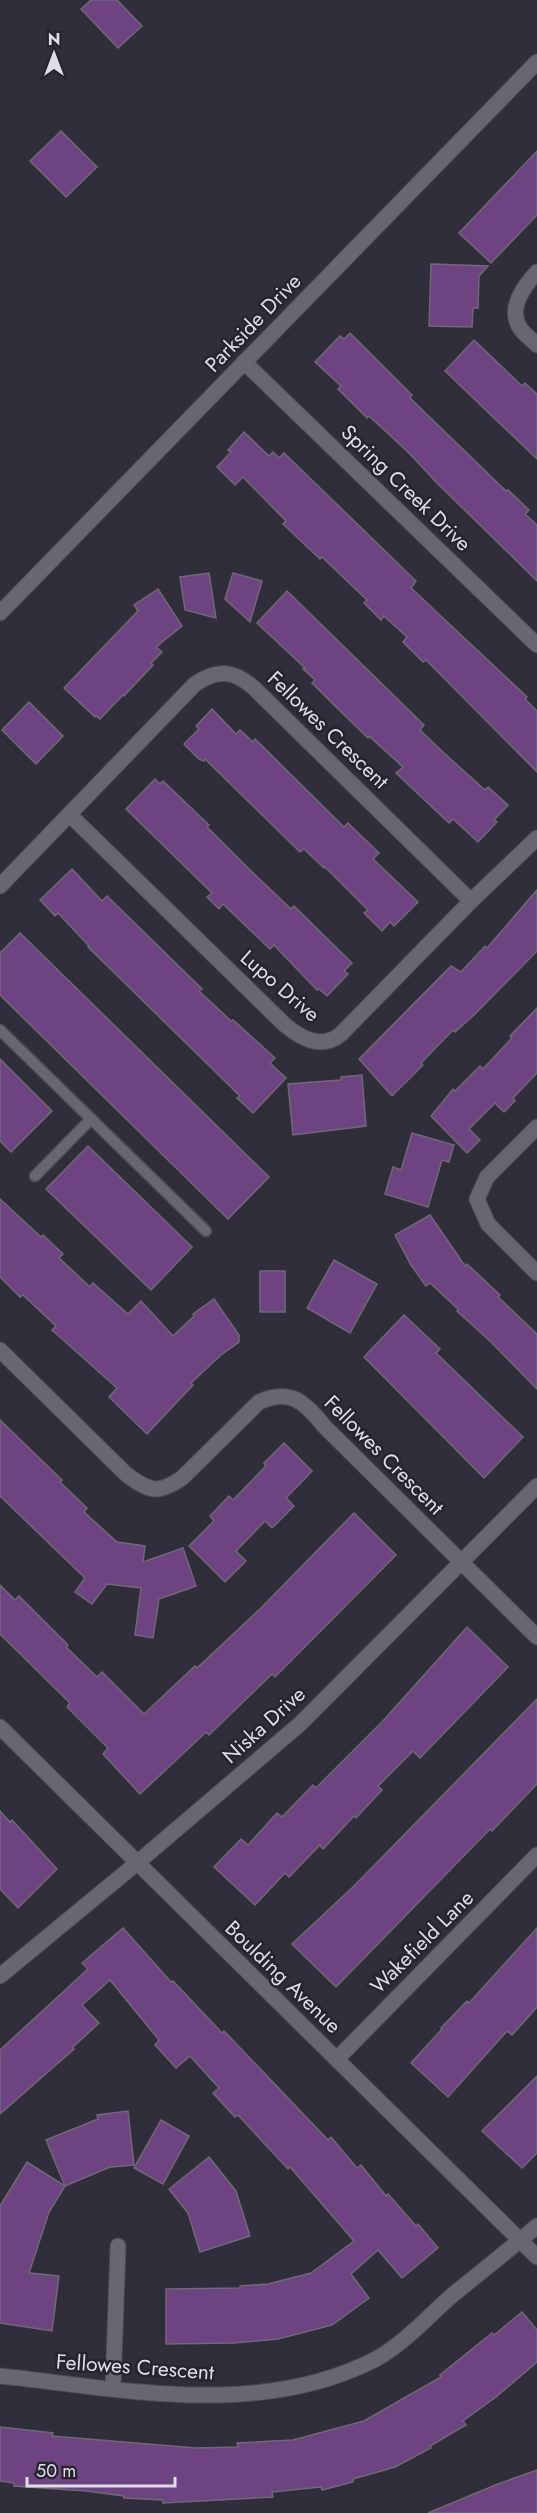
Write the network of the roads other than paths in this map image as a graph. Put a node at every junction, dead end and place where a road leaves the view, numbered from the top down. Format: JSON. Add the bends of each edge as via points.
{"nodes":[{"id":1,"x":537,"y":62,"type":"edge"},
{"id":2,"x":537,"y":272,"type":"edge"},
{"id":3,"x":537,"y":345,"type":"edge"},
{"id":4,"x":244,"y":362,"type":"junction"},
{"id":5,"x":0,"y":613,"type":"edge"},
{"id":6,"x":537,"y":645,"type":"edge"},
{"id":7,"x":70,"y":815,"type":"junction"},
{"id":8,"x":537,"y":838,"type":"edge"},
{"id":9,"x":0,"y":886,"type":"edge"},
{"id":10,"x":471,"y":901,"type":"junction"},
{"id":11,"x":0,"y":1030,"type":"edge"},
{"id":12,"x":91,"y":1119,"type":"junction"},
{"id":13,"x":537,"y":1127,"type":"edge"},
{"id":14,"x":34,"y":1176,"type":"dead end"},
{"id":15,"x":206,"y":1231,"type":"dead end"},
{"id":16,"x":537,"y":1273,"type":"edge"},
{"id":17,"x":0,"y":1350,"type":"edge"},
{"id":18,"x":537,"y":1486,"type":"edge"},
{"id":19,"x":461,"y":1563,"type":"junction"},
{"id":20,"x":537,"y":1637,"type":"edge"},
{"id":21,"x":0,"y":1727,"type":"edge"},
{"id":22,"x":537,"y":1855,"type":"edge"},
{"id":23,"x":137,"y":1863,"type":"junction"},
{"id":24,"x":0,"y":1976,"type":"edge"},
{"id":25,"x":337,"y":2059,"type":"junction"},
{"id":26,"x":537,"y":2226,"type":"edge"},
{"id":27,"x":520,"y":2240,"type":"junction"},
{"id":28,"x":118,"y":2246,"type":"dead end"},
{"id":29,"x":537,"y":2257,"type":"edge"},
{"id":30,"x":0,"y":2376,"type":"edge"},
{"id":31,"x":113,"y":2388,"type":"junction"}],
"edges":[{"from":1,"to":4,"type":"street","name":"Parkside Drive"},
{"from":2,"to":3,"type":"street","via":[[520,291],[516,319],[520,329]]},
{"from":4,"to":5,"type":"street","name":"Parkside Drive"},
{"from":4,"to":6,"type":"street","name":"Spring Creek Drive"},
{"from":7,"to":9,"type":"street"},
{"from":7,"to":10,"type":"street","name":"Lupo Drive","via":[[285,1025],[310,1041],[335,1040]]},
{"from":7,"to":10,"type":"street","name":"Fellowes Crescent","via":[[195,684],[228,673],[242,677],[254,688]]},
{"from":8,"to":10,"type":"street","name":"Lupo Drive"},
{"from":11,"to":12,"type":"lane"},
{"from":12,"to":14,"type":"lane"},
{"from":12,"to":15,"type":"lane"},
{"from":13,"to":16,"type":"street","via":[[487,1177],[477,1199],[488,1224]]},
{"from":17,"to":19,"type":"street","name":"Fellowes Crescent","via":[[126,1474],[142,1486],[156,1490],[182,1478],[259,1402],[272,1396],[297,1400],[312,1410]]},
{"from":18,"to":19,"type":"street","name":"Niska Drive"},
{"from":19,"to":20,"type":"street","name":"Fellowes Crescent"},
{"from":19,"to":23,"type":"street","name":"Niska Drive","via":[[300,1724]]},
{"from":21,"to":23,"type":"street","name":"Boulding Avenue"},
{"from":22,"to":25,"type":"street","name":"Wakefield Lane"},
{"from":23,"to":24,"type":"street","name":"Niska Drive"},
{"from":23,"to":25,"type":"street","name":"Boulding Avenue"},
{"from":25,"to":27,"type":"street","name":"Boulding Avenue"},
{"from":26,"to":27,"type":"street","name":"Fellowes Crescent"},
{"from":27,"to":29,"type":"street","name":"Boulding Avenue"},
{"from":27,"to":31,"type":"street","name":"Fellowes Crescent","via":[[378,2358],[347,2372],[292,2387],[213,2396]]},
{"from":28,"to":31,"type":"street"},
{"from":30,"to":31,"type":"street","name":"Fellowes Crescent"}]}
